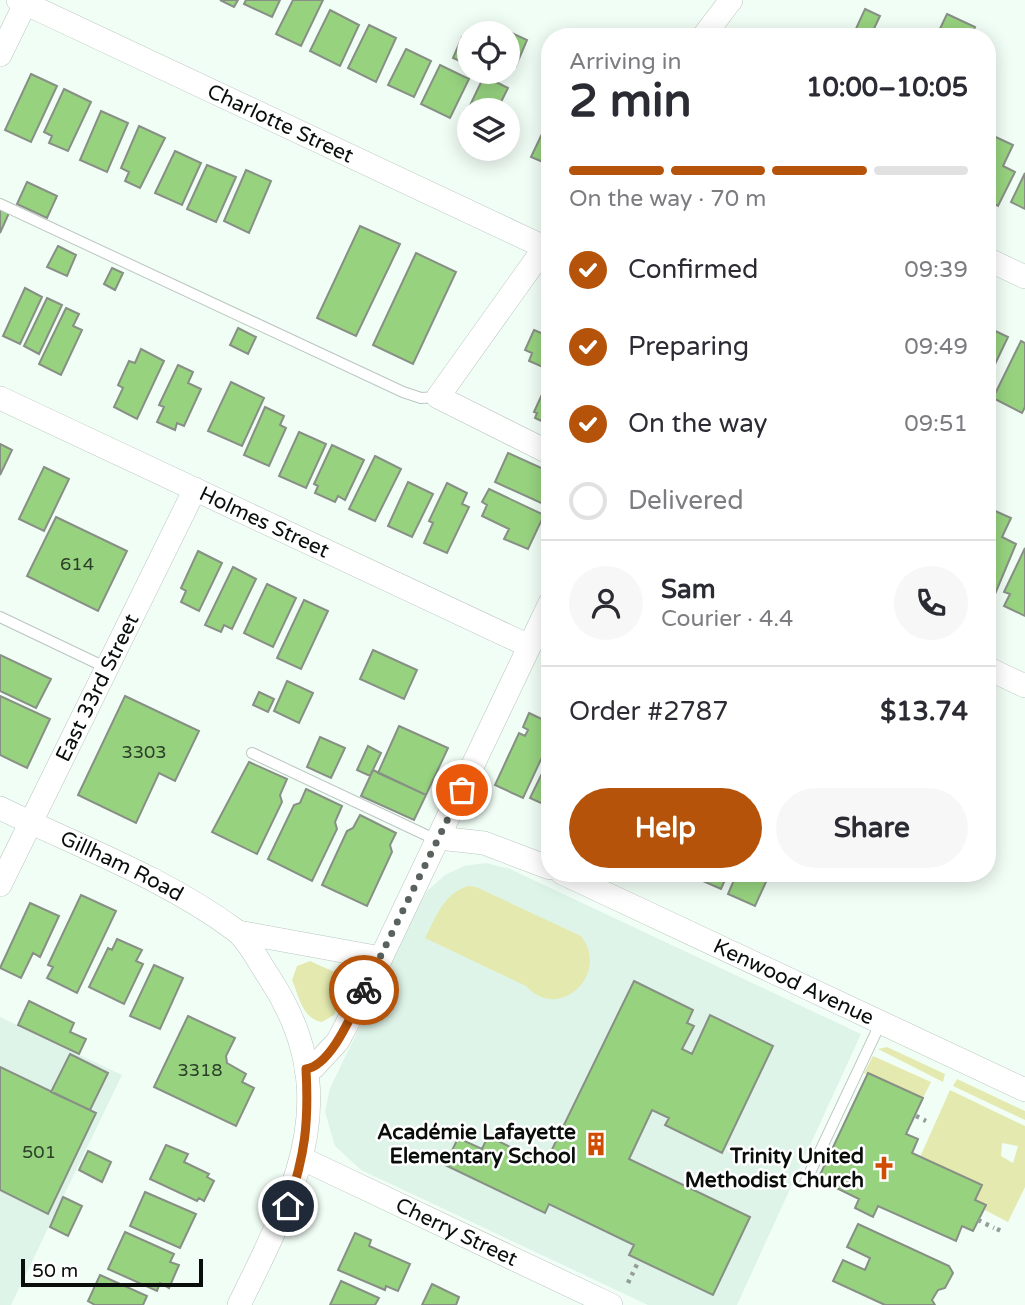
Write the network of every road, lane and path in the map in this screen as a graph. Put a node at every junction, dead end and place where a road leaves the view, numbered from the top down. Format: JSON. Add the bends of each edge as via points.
{"nodes":[{"id":1,"x":731,"y":0,"type":"edge"},
{"id":2,"x":24,"y":1,"type":"edge"},
{"id":3,"x":710,"y":28,"type":"edge"},
{"id":4,"x":0,"y":55,"type":"edge"},
{"id":5,"x":0,"y":204,"type":"edge"},
{"id":6,"x":541,"y":241,"type":"edge"},
{"id":7,"x":541,"y":252,"type":"edge"},
{"id":8,"x":996,"y":263,"type":"edge"},
{"id":9,"x":1025,"y":277,"type":"edge"},
{"id":10,"x":438,"y":397,"type":"junction"},
{"id":11,"x":0,"y":398,"type":"edge"},
{"id":12,"x":541,"y":448,"type":"edge"},
{"id":13,"x":195,"y":489,"type":"junction"},
{"id":14,"x":0,"y":617,"type":"edge"},
{"id":15,"x":541,"y":621,"type":"edge"},
{"id":16,"x":529,"y":646,"type":"junction"},
{"id":17,"x":107,"y":668,"type":"junction"},
{"id":18,"x":996,"y":672,"type":"edge"},
{"id":19,"x":1025,"y":686,"type":"edge"},
{"id":20,"x":253,"y":753,"type":"dead end"},
{"id":21,"x":0,"y":808,"type":"edge"},
{"id":22,"x":31,"y":823,"type":"junction"},
{"id":23,"x":439,"y":838,"type":"junction"},
{"id":24,"x":541,"y":864,"type":"edge"},
{"id":25,"x":581,"y":882,"type":"edge"},
{"id":26,"x":0,"y":885,"type":"edge"},
{"id":27,"x":238,"y":932,"type":"junction"},
{"id":28,"x":381,"y":958,"type":"junction"},
{"id":29,"x":881,"y":1022,"type":"junction"},
{"id":30,"x":306,"y":1069,"type":"junction"},
{"id":31,"x":1025,"y":1090,"type":"edge"},
{"id":32,"x":916,"y":1116,"type":"dead end"},
{"id":33,"x":926,"y":1121,"type":"dead end"},
{"id":34,"x":303,"y":1159,"type":"junction"},
{"id":35,"x":805,"y":1184,"type":"dead end"},
{"id":36,"x":978,"y":1220,"type":"dead end"},
{"id":37,"x":1003,"y":1232,"type":"dead end"},
{"id":38,"x":639,"y":1260,"type":"dead end"},
{"id":39,"x":628,"y":1283,"type":"dead end"},
{"id":40,"x":239,"y":1305,"type":"edge"},
{"id":41,"x":611,"y":1305,"type":"edge"}],
"edges":[{"from":1,"to":3,"type":"street"},
{"from":2,"to":4,"type":"street"},
{"from":2,"to":6,"type":"street","name":"Charlotte Street"},
{"from":5,"to":10,"type":"lane","via":[[403,392]]},
{"from":7,"to":10,"type":"street"},
{"from":8,"to":9,"type":"street"},
{"from":10,"to":12,"type":"street"},
{"from":11,"to":13,"type":"street","name":"Holmes Street"},
{"from":13,"to":16,"type":"street","name":"Holmes Street"},
{"from":13,"to":17,"type":"street","name":"East 33rd Street"},
{"from":14,"to":17,"type":"lane"},
{"from":15,"to":16,"type":"street"},
{"from":16,"to":23,"type":"street"},
{"from":17,"to":22,"type":"street","name":"East 33rd Street"},
{"from":18,"to":19,"type":"street"},
{"from":20,"to":23,"type":"lane"},
{"from":21,"to":22,"type":"street","name":"Gillham Road"},
{"from":22,"to":26,"type":"street","name":"East 33rd Street"},
{"from":22,"to":27,"type":"street","name":"Gillham Road","via":[[185,897]]},
{"from":23,"to":24,"type":"street","via":[[484,843]]},
{"from":23,"to":28,"type":"street"},
{"from":25,"to":29,"type":"street","name":"Kenwood Avenue"},
{"from":27,"to":28,"type":"street","name":"Gillham Road"},
{"from":27,"to":30,"type":"street","name":"Gillham Road","via":[[286,1003]]},
{"from":28,"to":30,"type":"street","via":[[338,1041],[313,1068]]},
{"from":29,"to":31,"type":"street","name":"Kenwood Avenue"},
{"from":29,"to":35,"type":"lane"},
{"from":30,"to":34,"type":"street","name":"Gillham Road","via":[[309,1118]]},
{"from":32,"to":33,"type":"path"},
{"from":34,"to":40,"type":"street","name":"Gillham Road","via":[[288,1206]]},
{"from":34,"to":41,"type":"street","name":"Cherry Street"},
{"from":36,"to":37,"type":"path"},
{"from":38,"to":39,"type":"path"}]}
